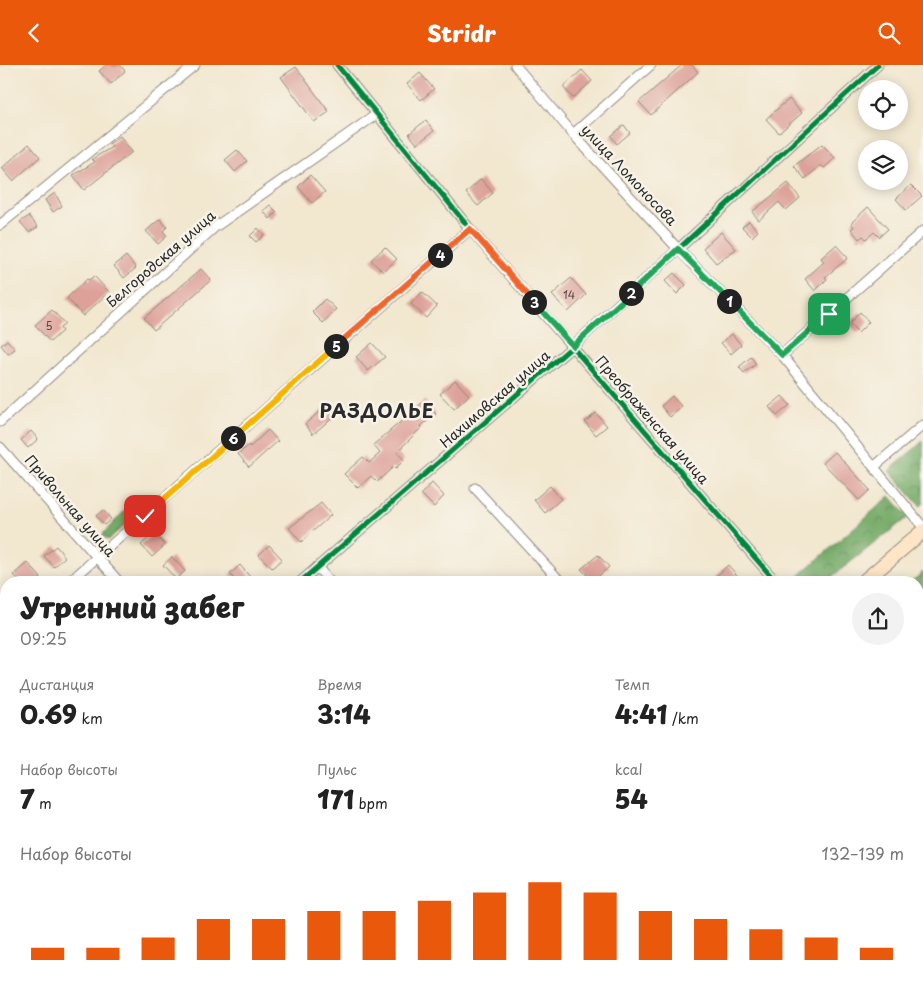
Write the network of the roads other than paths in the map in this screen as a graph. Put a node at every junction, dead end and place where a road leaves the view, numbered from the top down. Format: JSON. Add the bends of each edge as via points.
{"nodes":[{"id":1,"x":194,"y":65,"type":"edge"},
{"id":2,"x":337,"y":65,"type":"edge"},
{"id":3,"x":515,"y":65,"type":"edge"},
{"id":4,"x":651,"y":65,"type":"edge"},
{"id":5,"x":878,"y":65,"type":"edge"},
{"id":6,"x":377,"y":114,"type":"junction"},
{"id":7,"x":573,"y":134,"type":"junction"},
{"id":8,"x":0,"y":225,"type":"edge"},
{"id":9,"x":470,"y":229,"type":"junction"},
{"id":10,"x":923,"y":231,"type":"edge"},
{"id":11,"x":678,"y":249,"type":"junction"},
{"id":12,"x":573,"y":346,"type":"junction"},
{"id":13,"x":782,"y":355,"type":"junction"},
{"id":14,"x":0,"y":422,"type":"edge"},
{"id":15,"x":923,"y":425,"type":"edge"},
{"id":16,"x":0,"y":447,"type":"edge"},
{"id":17,"x":875,"y":466,"type":"junction"},
{"id":18,"x":475,"y":488,"type":"dead end"},
{"id":19,"x":923,"y":529,"type":"edge"},
{"id":20,"x":97,"y":558,"type":"junction"},
{"id":21,"x":317,"y":567,"type":"junction"},
{"id":22,"x":76,"y":576,"type":"edge"},
{"id":23,"x":114,"y":576,"type":"edge"},
{"id":24,"x":307,"y":576,"type":"edge"},
{"id":25,"x":325,"y":576,"type":"edge"},
{"id":26,"x":556,"y":576,"type":"edge"},
{"id":27,"x":771,"y":576,"type":"edge"},
{"id":28,"x":870,"y":576,"type":"edge"}],
"edges":[{"from":1,"to":8,"type":"street"},
{"from":2,"to":6,"type":"street","name":"Преображенская улица"},
{"from":3,"to":7,"type":"street","name":"улица Ломоносова"},
{"from":4,"to":7,"type":"street"},
{"from":5,"to":11,"type":"street","name":"Нахимовская улица"},
{"from":6,"to":9,"type":"street","name":"Преображенская улица"},
{"from":6,"to":14,"type":"street","name":"Белгородская улица","via":[[215,227]]},
{"from":7,"to":11,"type":"street","name":"улица Ломоносова"},
{"from":9,"to":12,"type":"street","name":"Преображенская улица"},
{"from":9,"to":20,"type":"street"},
{"from":10,"to":13,"type":"street"},
{"from":11,"to":12,"type":"street","name":"Нахимовская улица"},
{"from":11,"to":13,"type":"street","name":"улица Ломоносова"},
{"from":12,"to":21,"type":"street","name":"Нахимовская улица"},
{"from":12,"to":27,"type":"street","name":"Преображенская улица"},
{"from":13,"to":17,"type":"street","name":"улица Ломоносова"},
{"from":15,"to":17,"type":"street"},
{"from":16,"to":20,"type":"street","name":"Привольная улица"},
{"from":17,"to":19,"type":"street","name":"улица Ломоносова"},
{"from":18,"to":26,"type":"street"},
{"from":19,"to":28,"type":"main road"},
{"from":20,"to":22,"type":"street"},
{"from":20,"to":23,"type":"street","name":"Привольная улица"},
{"from":21,"to":24,"type":"street","name":"Нахимовская улица"},
{"from":21,"to":25,"type":"street"}]}
